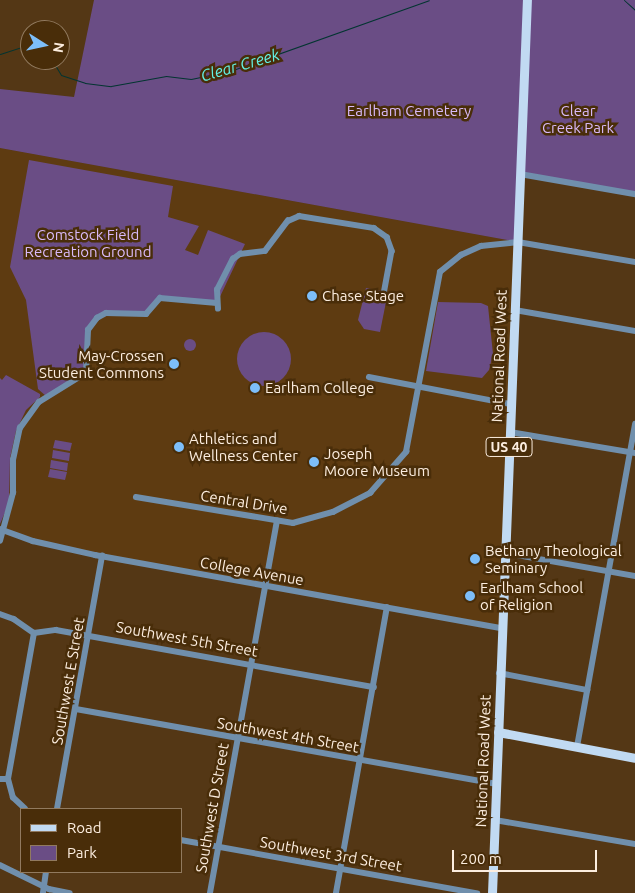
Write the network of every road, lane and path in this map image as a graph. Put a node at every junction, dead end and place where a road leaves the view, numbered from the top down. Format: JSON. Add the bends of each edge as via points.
{"nodes":[{"id":1,"x":526,"y":0,"type":"edge"},
{"id":2,"x":520,"y":174,"type":"junction"},
{"id":3,"x":635,"y":194,"type":"edge"},
{"id":4,"x":518,"y":242,"type":"junction"},
{"id":5,"x":635,"y":262,"type":"edge"},
{"id":6,"x":383,"y":300,"type":"dead end"},
{"id":7,"x":514,"y":310,"type":"junction"},
{"id":8,"x":635,"y":331,"type":"edge"},
{"id":9,"x":369,"y":378,"type":"dead end"},
{"id":10,"x":420,"y":387,"type":"junction"},
{"id":11,"x":510,"y":404,"type":"junction"},
{"id":12,"x":635,"y":424,"type":"edge"},
{"id":13,"x":510,"y":432,"type":"junction"},
{"id":14,"x":632,"y":453,"type":"edge"},
{"id":15,"x":136,"y":497,"type":"dead end"},
{"id":16,"x":277,"y":521,"type":"junction"},
{"id":17,"x":2,"y":530,"type":"edge"},
{"id":18,"x":0,"y":541,"type":"edge"},
{"id":19,"x":505,"y":553,"type":"junction"},
{"id":20,"x":102,"y":556,"type":"junction"},
{"id":21,"x":608,"y":572,"type":"junction"},
{"id":22,"x":635,"y":576,"type":"edge"},
{"id":23,"x":265,"y":586,"type":"junction"},
{"id":24,"x":387,"y":608,"type":"junction"},
{"id":25,"x":0,"y":614,"type":"edge"},
{"id":26,"x":502,"y":628,"type":"junction"},
{"id":27,"x":34,"y":633,"type":"junction"},
{"id":28,"x":88,"y":635,"type":"junction"},
{"id":29,"x":250,"y":664,"type":"junction"},
{"id":30,"x":499,"y":673,"type":"junction"},
{"id":31,"x":374,"y":687,"type":"junction"},
{"id":32,"x":587,"y":690,"type":"junction"},
{"id":33,"x":76,"y":709,"type":"junction"},
{"id":34,"x":498,"y":732,"type":"junction"},
{"id":35,"x":238,"y":738,"type":"junction"},
{"id":36,"x":577,"y":747,"type":"junction"},
{"id":37,"x":635,"y":758,"type":"edge"},
{"id":38,"x":360,"y":760,"type":"junction"},
{"id":39,"x":8,"y":778,"type":"junction"},
{"id":40,"x":0,"y":779,"type":"edge"},
{"id":41,"x":495,"y":784,"type":"junction"},
{"id":42,"x":24,"y":808,"type":"edge"},
{"id":43,"x":57,"y":808,"type":"edge"},
{"id":44,"x":495,"y":820,"type":"junction"},
{"id":45,"x":182,"y":840,"type":"edge"},
{"id":46,"x":635,"y":844,"type":"edge"},
{"id":47,"x":219,"y":847,"type":"junction"},
{"id":48,"x":0,"y":865,"type":"edge"},
{"id":49,"x":341,"y":868,"type":"junction"},
{"id":50,"x":46,"y":873,"type":"edge"},
{"id":51,"x":43,"y":890,"type":"edge"},
{"id":52,"x":70,"y":893,"type":"edge"},
{"id":53,"x":210,"y":893,"type":"edge"},
{"id":54,"x":336,"y":893,"type":"edge"},
{"id":55,"x":477,"y":893,"type":"edge"},
{"id":56,"x":492,"y":893,"type":"edge"}],
"edges":[{"from":1,"to":2,"type":"main road","name":"National Road West","number":"US 40"},
{"from":2,"to":3,"type":"street"},
{"from":2,"to":4,"type":"main road","name":"National Road West","number":"US 40"},
{"from":4,"to":5,"type":"street","name":"Central Drive"},
{"from":4,"to":7,"type":"main road","name":"National Road West","number":"US 40"},
{"from":4,"to":10,"type":"street","name":"Central Drive","via":[[481,246],[461,254],[440,272]]},
{"from":6,"to":17,"type":"street","via":[[392,252],[387,237],[374,228],[299,216],[288,220],[265,251],[240,254],[233,259],[221,277],[217,290],[218,306],[160,298],[146,314],[106,313],[97,318],[88,330],[86,373],[38,402],[29,411],[16,440],[13,493]]},
{"from":7,"to":8,"type":"street"},
{"from":7,"to":11,"type":"main road","name":"National Road West","number":"US 40"},
{"from":9,"to":10,"type":"street"},
{"from":10,"to":11,"type":"street"},
{"from":10,"to":16,"type":"street","name":"Central Drive","via":[[410,446],[370,493],[318,518],[303,522]]},
{"from":11,"to":13,"type":"main road","name":"National Road West","number":"US 40"},
{"from":12,"to":14,"type":"street"},
{"from":13,"to":14,"type":"street"},
{"from":13,"to":19,"type":"main road","name":"National Road West","number":"US 40"},
{"from":14,"to":21,"type":"street"},
{"from":15,"to":16,"type":"street","name":"Central Drive"},
{"from":16,"to":23,"type":"street","name":"Southwest D Street"},
{"from":17,"to":18,"type":"street"},
{"from":17,"to":20,"type":"street","name":"College Avenue","via":[[33,541]]},
{"from":19,"to":21,"type":"street"},
{"from":19,"to":26,"type":"main road","name":"National Road West","number":"US 40"},
{"from":20,"to":23,"type":"street","name":"College Avenue"},
{"from":20,"to":28,"type":"street","name":"Southwest E Street"},
{"from":21,"to":22,"type":"street"},
{"from":21,"to":32,"type":"street"},
{"from":23,"to":24,"type":"street","name":"College Avenue"},
{"from":23,"to":29,"type":"street","name":"Southwest D Street"},
{"from":24,"to":26,"type":"street","name":"College Avenue"},
{"from":24,"to":31,"type":"street"},
{"from":25,"to":27,"type":"street"},
{"from":26,"to":30,"type":"main road","name":"National Road West","number":"US 40"},
{"from":27,"to":28,"type":"street","name":"Southwest 5th Street","via":[[56,630]]},
{"from":27,"to":39,"type":"street"},
{"from":28,"to":29,"type":"street","name":"Southwest 5th Street"},
{"from":28,"to":33,"type":"street","name":"Southwest E Street"},
{"from":29,"to":31,"type":"street","name":"Southwest 5th Street"},
{"from":29,"to":35,"type":"street","name":"Southwest D Street"},
{"from":30,"to":32,"type":"street"},
{"from":30,"to":34,"type":"main road","name":"National Road West","number":"US 40"},
{"from":31,"to":38,"type":"street"},
{"from":32,"to":36,"type":"street"},
{"from":33,"to":35,"type":"street","name":"Southwest 4th Street"},
{"from":33,"to":43,"type":"street","name":"Southwest E Street"},
{"from":34,"to":36,"type":"main road"},
{"from":34,"to":41,"type":"main road","name":"National Road West","number":"US 40"},
{"from":35,"to":38,"type":"street","name":"Southwest 4th Street"},
{"from":35,"to":47,"type":"street","name":"Southwest D Street"},
{"from":36,"to":37,"type":"main road"},
{"from":38,"to":41,"type":"street","name":"Southwest 4th Street"},
{"from":38,"to":49,"type":"street"},
{"from":39,"to":40,"type":"street"},
{"from":39,"to":42,"type":"street","via":[[14,798]]},
{"from":41,"to":44,"type":"main road","name":"National Road West","number":"US 40"},
{"from":44,"to":46,"type":"street"},
{"from":44,"to":56,"type":"main road","name":"National Road West","number":"US 40"},
{"from":45,"to":47,"type":"street","name":"Southwest 3rd Street"},
{"from":47,"to":49,"type":"street","name":"Southwest 3rd Street"},
{"from":47,"to":53,"type":"street","name":"Southwest D Street"},
{"from":48,"to":51,"type":"street"},
{"from":49,"to":54,"type":"street"},
{"from":49,"to":55,"type":"street","name":"Southwest 3rd Street"},
{"from":50,"to":51,"type":"street"},
{"from":51,"to":52,"type":"street"}]}
